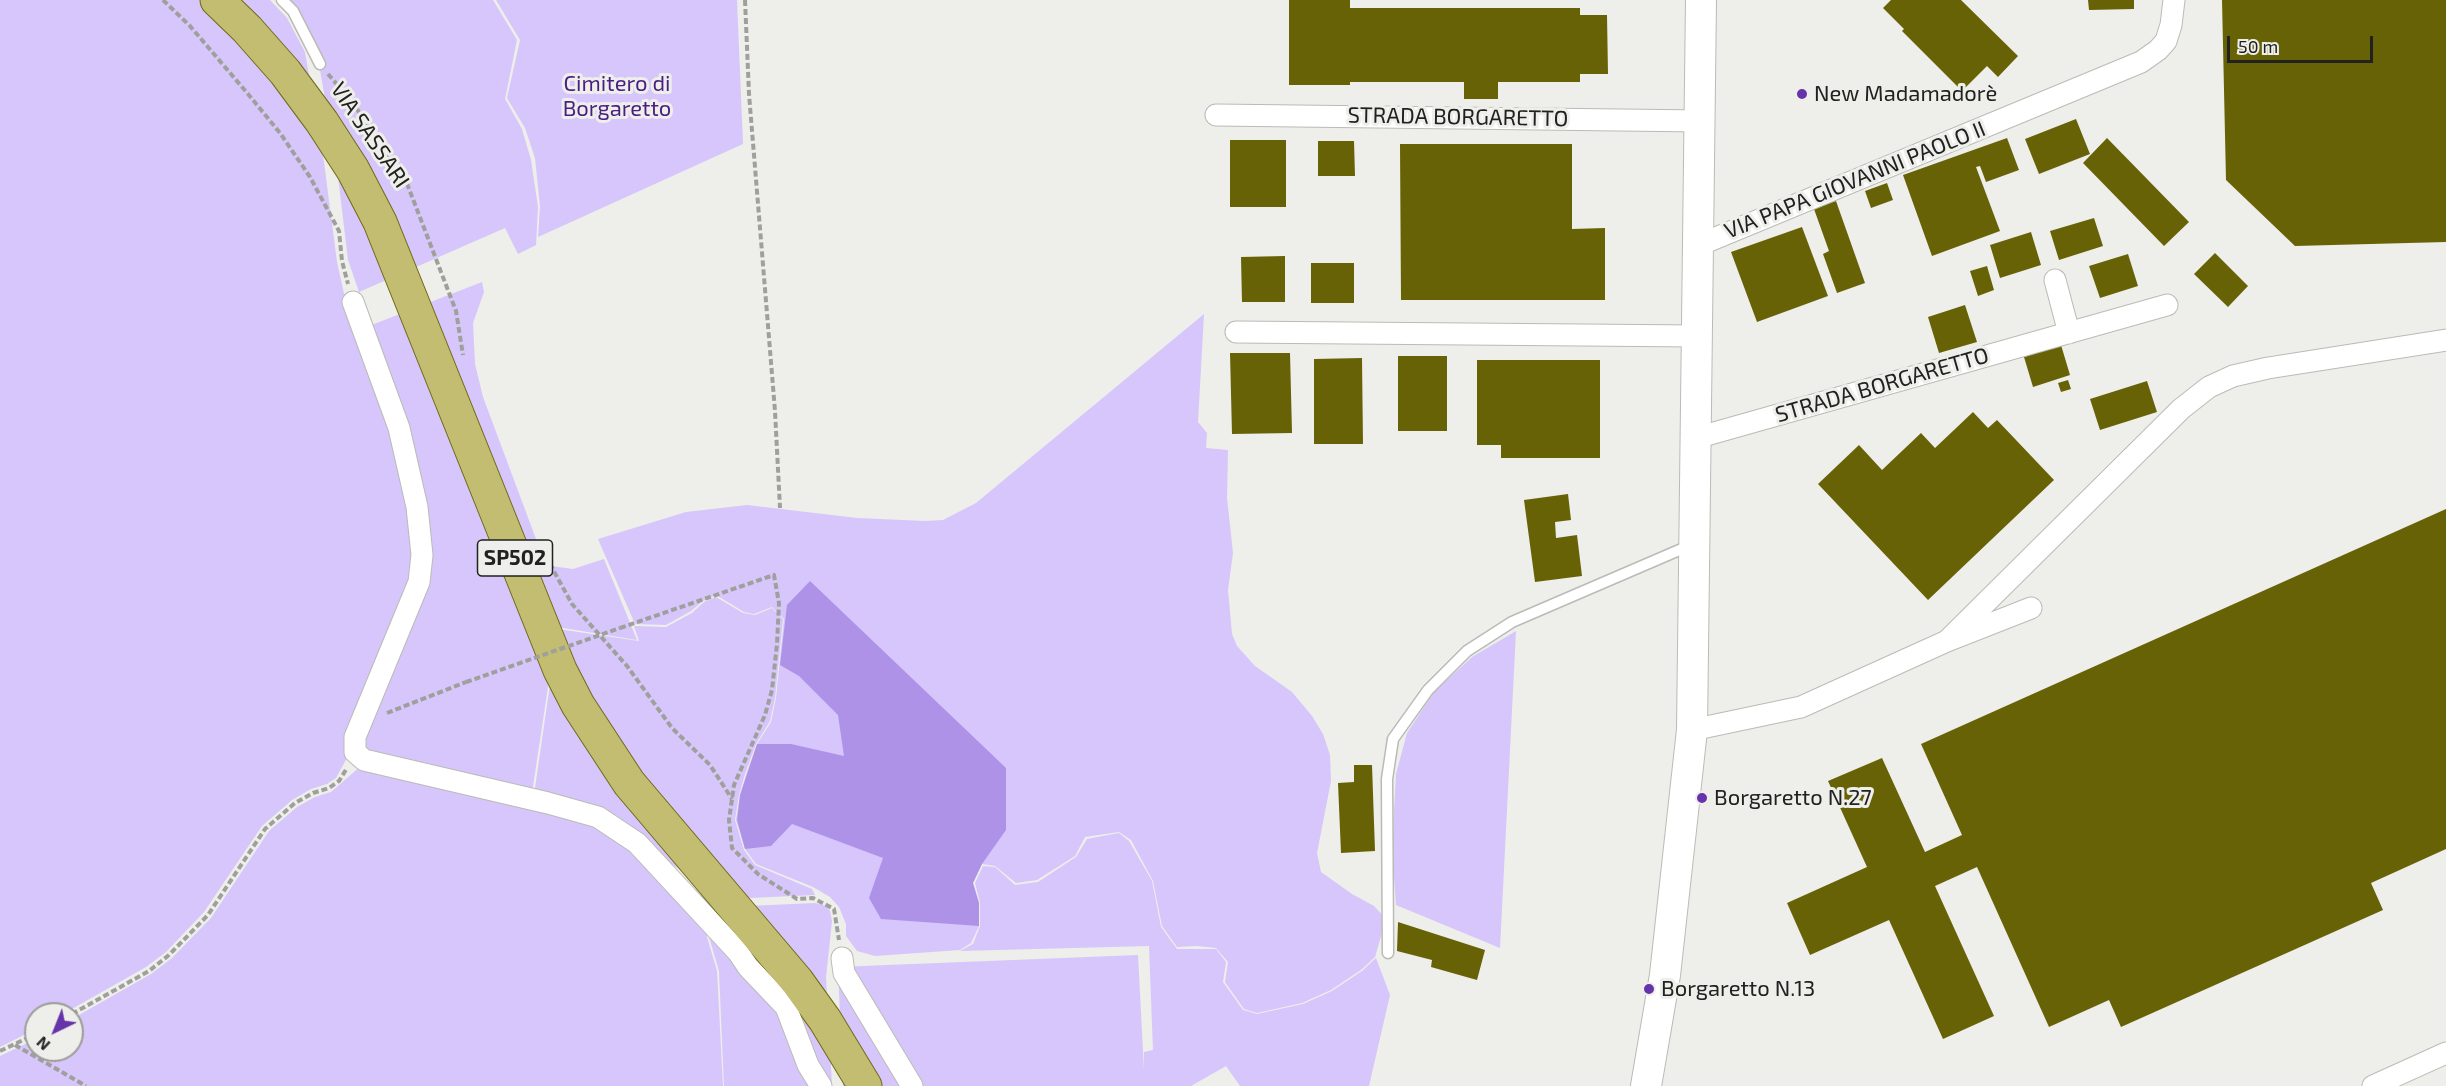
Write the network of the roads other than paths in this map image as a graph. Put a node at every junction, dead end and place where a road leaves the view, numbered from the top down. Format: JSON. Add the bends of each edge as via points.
{"nodes":[{"id":1,"x":216,"y":0,"type":"edge"},
{"id":2,"x":282,"y":0,"type":"edge"},
{"id":3,"x":1701,"y":0,"type":"edge"},
{"id":4,"x":2174,"y":0,"type":"edge"},
{"id":5,"x":320,"y":64,"type":"road end"},
{"id":6,"x":1216,"y":115,"type":"dead end"},
{"id":7,"x":1701,"y":121,"type":"junction"},
{"id":8,"x":1699,"y":245,"type":"junction"},
{"id":9,"x":2055,"y":280,"type":"dead end"},
{"id":10,"x":353,"y":302,"type":"road end"},
{"id":11,"x":2167,"y":305,"type":"dead end"},
{"id":12,"x":1236,"y":332,"type":"dead end"},
{"id":13,"x":2069,"y":333,"type":"junction"},
{"id":14,"x":1697,"y":336,"type":"junction"},
{"id":15,"x":2446,"y":340,"type":"edge"},
{"id":16,"x":1696,"y":438,"type":"junction"},
{"id":17,"x":1694,"y":543,"type":"junction"},
{"id":18,"x":2031,"y":608,"type":"dead end"},
{"id":19,"x":1947,"y":641,"type":"junction"},
{"id":20,"x":1692,"y":730,"type":"junction"},
{"id":21,"x":1388,"y":953,"type":"dead end"},
{"id":22,"x":842,"y":958,"type":"road end"},
{"id":23,"x":2446,"y":1053,"type":"edge"},
{"id":24,"x":821,"y":1086,"type":"edge"},
{"id":25,"x":865,"y":1086,"type":"edge"},
{"id":26,"x":912,"y":1086,"type":"edge"},
{"id":27,"x":1646,"y":1086,"type":"edge"},
{"id":28,"x":2373,"y":1086,"type":"edge"}],
"edges":[{"from":1,"to":25,"type":"main road","number":"SP502","via":[[285,72],[322,122],[380,222],[555,659],[578,705],[629,783],[797,981]]},
{"from":2,"to":5,"type":"lane","name":"VIA SASSARI"},
{"from":3,"to":7,"type":"street"},
{"from":4,"to":8,"type":"street","name":"VIA PAPA GIOVANNI PAOLO II","via":[[2166,41],[2141,62]]},
{"from":6,"to":7,"type":"street","name":"STRADA BORGARETTO"},
{"from":7,"to":8,"type":"street"},
{"from":8,"to":14,"type":"street"},
{"from":9,"to":13,"type":"street"},
{"from":10,"to":24,"type":"street","via":[[399,428],[417,507],[422,555],[419,582],[355,737],[355,752],[364,760],[598,817],[637,843],[786,1007],[808,1065]]},
{"from":11,"to":13,"type":"street","name":"STRADA BORGARETTO"},
{"from":12,"to":14,"type":"street"},
{"from":13,"to":16,"type":"street","name":"STRADA BORGARETTO"},
{"from":14,"to":16,"type":"street"},
{"from":15,"to":19,"type":"street","via":[[2268,368],[2233,376],[2209,387],[2181,409]]},
{"from":16,"to":17,"type":"street"},
{"from":17,"to":20,"type":"street"},
{"from":17,"to":21,"type":"lane","via":[[1512,622],[1467,651],[1428,690],[1394,739],[1387,779]]},
{"from":18,"to":19,"type":"street"},
{"from":19,"to":20,"type":"street","via":[[1801,707]]},
{"from":20,"to":27,"type":"street","via":[[1665,975]]},
{"from":22,"to":26,"type":"street","via":[[844,974]]},
{"from":23,"to":28,"type":"street"}]}
